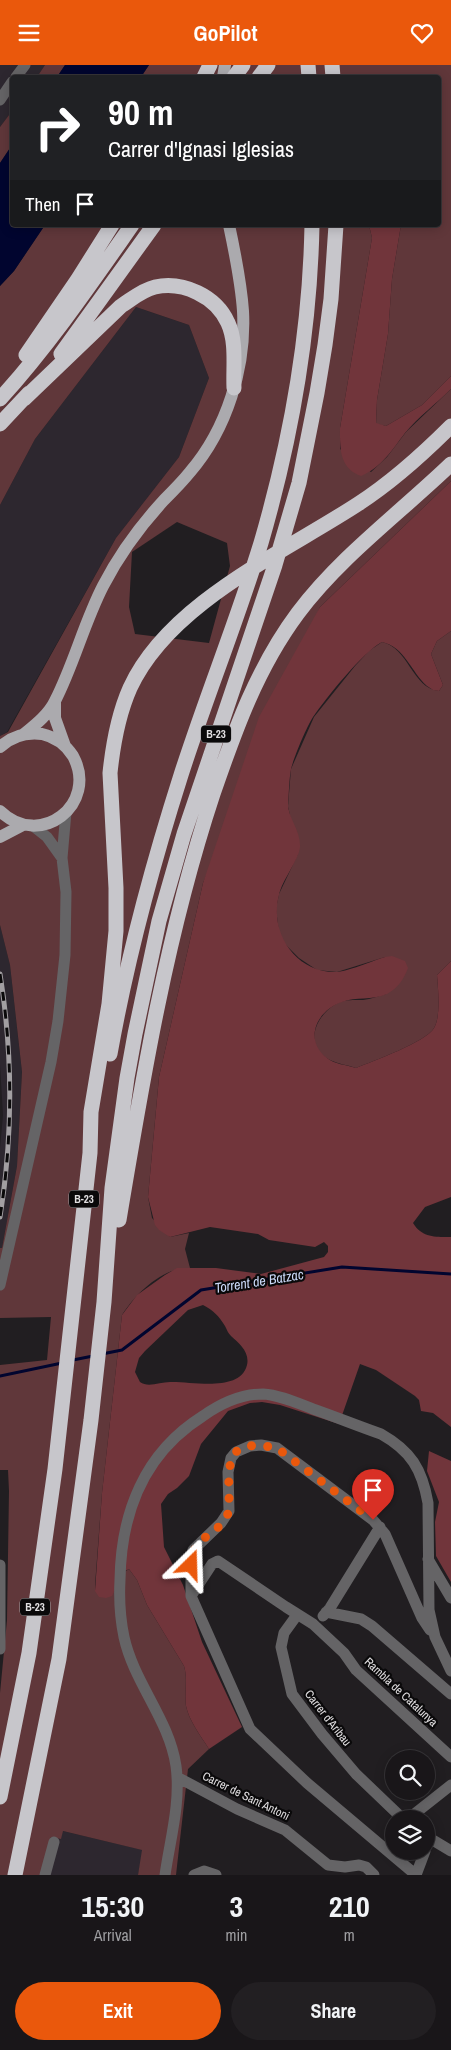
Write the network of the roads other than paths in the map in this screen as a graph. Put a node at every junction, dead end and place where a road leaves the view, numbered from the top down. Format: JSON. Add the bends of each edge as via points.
{"nodes":[{"id":1,"x":243,"y":65,"type":"edge"},
{"id":2,"x":224,"y":70,"type":"edge"},
{"id":3,"x":210,"y":75,"type":"edge"},
{"id":4,"x":10,"y":85,"type":"edge"},
{"id":5,"x":0,"y":100,"type":"edge"},
{"id":6,"x":111,"y":227,"type":"edge"},
{"id":7,"x":131,"y":227,"type":"edge"},
{"id":8,"x":153,"y":227,"type":"edge"},
{"id":9,"x":229,"y":227,"type":"edge"},
{"id":10,"x":312,"y":227,"type":"edge"},
{"id":11,"x":336,"y":227,"type":"edge"},
{"id":12,"x":20,"y":371,"type":"junction"},
{"id":13,"x":41,"y":382,"type":"junction"},
{"id":14,"x":234,"y":388,"type":"junction"},
{"id":15,"x":0,"y":393,"type":"edge"},
{"id":16,"x":0,"y":399,"type":"edge"},
{"id":17,"x":0,"y":424,"type":"edge"},
{"id":18,"x":451,"y":426,"type":"edge"},
{"id":19,"x":451,"y":464,"type":"edge"},
{"id":20,"x":55,"y":703,"type":"junction"},
{"id":21,"x":24,"y":734,"type":"junction"},
{"id":22,"x":0,"y":747,"type":"edge"},
{"id":23,"x":66,"y":747,"type":"junction"},
{"id":24,"x":0,"y":811,"type":"edge"},
{"id":25,"x":66,"y":812,"type":"junction"},
{"id":26,"x":28,"y":826,"type":"junction"},
{"id":27,"x":0,"y":837,"type":"edge"},
{"id":28,"x":62,"y":858,"type":"junction"},
{"id":29,"x":90,"y":1153,"type":"junction"},
{"id":30,"x":111,"y":1247,"type":"junction"},
{"id":31,"x":0,"y":1285,"type":"edge"},
{"id":32,"x":380,"y":1527,"type":"junction"},
{"id":33,"x":428,"y":1557,"type":"junction"},
{"id":34,"x":0,"y":1565,"type":"edge"},
{"id":35,"x":191,"y":1596,"type":"junction"},
{"id":36,"x":451,"y":1598,"type":"edge"},
{"id":37,"x":326,"y":1613,"type":"junction"},
{"id":38,"x":298,"y":1615,"type":"junction"},
{"id":39,"x":313,"y":1623,"type":"junction"},
{"id":40,"x":435,"y":1637,"type":"junction"},
{"id":41,"x":0,"y":1649,"type":"edge"},
{"id":42,"x":451,"y":1671,"type":"edge"},
{"id":43,"x":451,"y":1694,"type":"edge"},
{"id":44,"x":451,"y":1757,"type":"edge"},
{"id":45,"x":177,"y":1777,"type":"junction"},
{"id":46,"x":451,"y":1785,"type":"edge"},
{"id":47,"x":0,"y":1797,"type":"edge"},
{"id":48,"x":394,"y":1810,"type":"edge"},
{"id":49,"x":419,"y":1810,"type":"edge"},
{"id":50,"x":54,"y":1842,"type":"dead end"},
{"id":51,"x":435,"y":1844,"type":"edge"},
{"id":52,"x":451,"y":1851,"type":"edge"},
{"id":53,"x":421,"y":1860,"type":"edge"},
{"id":54,"x":355,"y":1871,"type":"edge"},
{"id":55,"x":15,"y":1875,"type":"edge"},
{"id":56,"x":45,"y":1875,"type":"edge"},
{"id":57,"x":165,"y":1875,"type":"edge"},
{"id":58,"x":194,"y":1875,"type":"edge"},
{"id":59,"x":216,"y":1875,"type":"edge"},
{"id":60,"x":374,"y":1875,"type":"edge"},
{"id":61,"x":416,"y":1875,"type":"edge"}],
"edges":[{"from":1,"to":2,"type":"highway"},
{"from":2,"to":3,"type":"highway"},
{"from":4,"to":5,"type":"street"},
{"from":6,"to":12,"type":"highway"},
{"from":7,"to":12,"type":"highway","via":[[68,316]]},
{"from":8,"to":13,"type":"highway"},
{"from":9,"to":14,"type":"main road","via":[[243,313],[242,350]]},
{"from":10,"to":29,"type":"highway","number":"B-23","via":[[302,357],[279,473],[257,553],[153,864],[125,980],[100,1117]]},
{"from":11,"to":30,"type":"highway","number":"B-23","via":[[324,353],[299,483],[275,565],[184,834],[146,979],[125,1088],[112,1188]]},
{"from":12,"to":15,"type":"highway"},
{"from":12,"to":16,"type":"highway"},
{"from":13,"to":14,"type":"highway","via":[[122,306],[153,287],[167,286],[192,289],[218,308],[228,322],[233,349]]},
{"from":13,"to":17,"type":"highway"},
{"from":14,"to":20,"type":"main road","via":[[222,420],[192,471],[150,516],[111,572],[91,612]]},
{"from":18,"to":29,"type":"highway","via":[[416,459],[358,504],[225,587],[182,622],[148,659],[130,687],[112,751],[110,792],[116,931],[91,1112]]},
{"from":19,"to":30,"type":"highway","via":[[326,580],[285,632],[249,697],[208,809],[172,934]]},
{"from":20,"to":21,"type":"main road"},
{"from":20,"to":23,"type":"main road","via":[[55,718]]},
{"from":21,"to":22,"type":"main road"},
{"from":21,"to":23,"type":"main road","via":[[45,735]]},
{"from":23,"to":25,"type":"main road","via":[[76,763],[79,784]]},
{"from":24,"to":26,"type":"main road","via":[[13,822]]},
{"from":25,"to":26,"type":"main road","via":[[51,823]]},
{"from":25,"to":28,"type":"street"},
{"from":26,"to":27,"type":"main road"},
{"from":26,"to":28,"type":"street","via":[[47,837]]},
{"from":28,"to":31,"type":"street","via":[[66,892],[65,955],[58,1021]]},
{"from":29,"to":47,"type":"highway","number":"B-23","via":[[55,1469],[29,1653]]},
{"from":30,"to":55,"type":"highway","number":"B-23","via":[[59,1659]]},
{"from":32,"to":35,"type":"street","via":[[277,1448],[250,1446],[236,1452],[229,1463],[226,1517],[193,1550]]},
{"from":32,"to":37,"type":"street"},
{"from":32,"to":40,"type":"street","via":[[426,1625]]},
{"from":33,"to":36,"type":"street"},
{"from":33,"to":40,"type":"street","via":[[429,1610]]},
{"from":33,"to":45,"type":"street","via":[[428,1503],[421,1475],[408,1453],[381,1434],[263,1394],[248,1395],[211,1410],[179,1434],[153,1465],[132,1501],[122,1545],[120,1590],[124,1639],[171,1742]]},
{"from":34,"to":41,"type":"street"},
{"from":35,"to":38,"type":"street","name":"Rambla de Catalunya","via":[[212,1564],[218,1561]]},
{"from":35,"to":61,"type":"street","via":[[250,1729],[307,1783]]},
{"from":37,"to":39,"type":"street"},
{"from":37,"to":43,"type":"street","via":[[361,1619],[372,1626]]},
{"from":38,"to":39,"type":"street","name":"Rambla de Catalunya"},
{"from":38,"to":48,"type":"street","name":"Carrer d'Aribau","via":[[284,1633],[281,1647],[292,1695],[325,1739]]},
{"from":39,"to":44,"type":"street","name":"Rambla de Catalunya","via":[[344,1653],[356,1670]]},
{"from":40,"to":42,"type":"street"},
{"from":45,"to":54,"type":"street","name":"Carrer de Sant Antoni","via":[[285,1830],[328,1865]]},
{"from":45,"to":57,"type":"street"},
{"from":46,"to":49,"type":"street"},
{"from":50,"to":56,"type":"street"},
{"from":51,"to":52,"type":"street"},
{"from":53,"to":61,"type":"street"},
{"from":54,"to":60,"type":"street","name":"Carrer de Sant Antoni","via":[[359,1865]]},
{"from":58,"to":59,"type":"street","via":[[204,1871]]}]}
